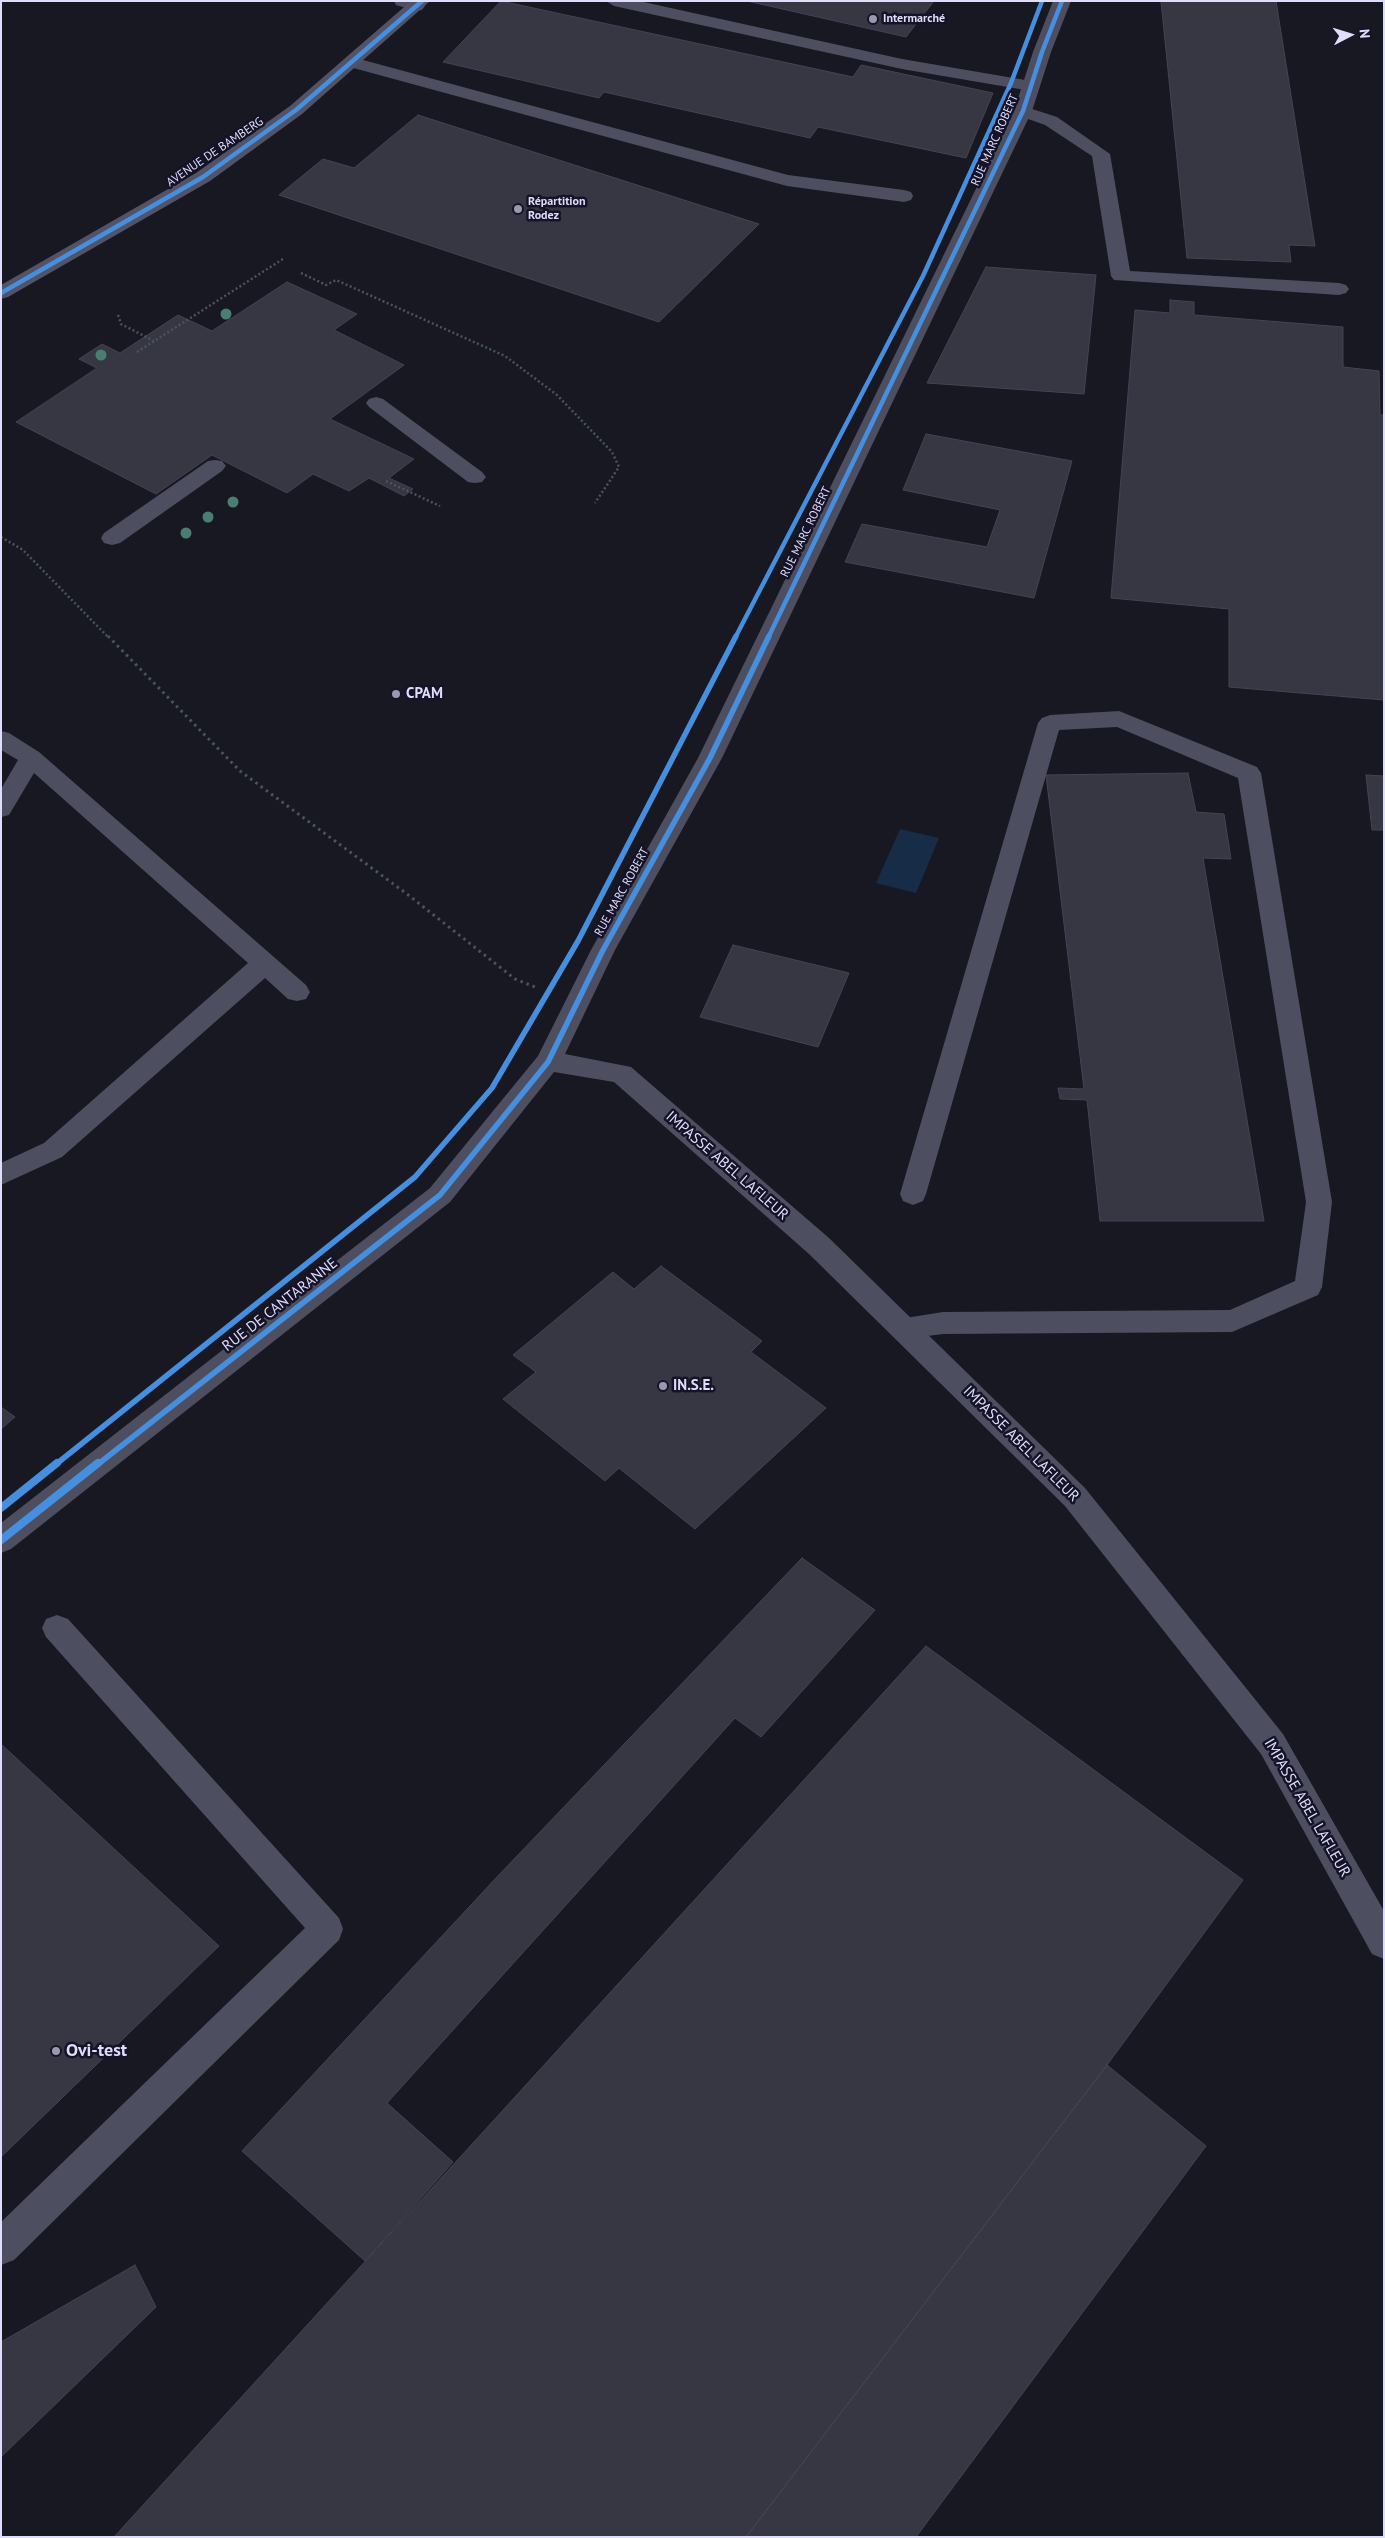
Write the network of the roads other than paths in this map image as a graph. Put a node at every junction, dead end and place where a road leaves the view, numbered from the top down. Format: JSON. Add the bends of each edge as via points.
{"nodes":[{"id":1,"x":614,"y":1,"type":"edge"},
{"id":2,"x":1062,"y":1,"type":"edge"},
{"id":3,"x":413,"y":3,"type":"edge"},
{"id":4,"x":352,"y":62,"type":"junction"},
{"id":5,"x":1031,"y":86,"type":"junction"},
{"id":6,"x":1023,"y":111,"type":"junction"},
{"id":7,"x":904,"y":196,"type":"dead end"},
{"id":8,"x":1339,"y":289,"type":"dead end"},
{"id":9,"x":1,"y":293,"type":"edge"},
{"id":10,"x":376,"y":403,"type":"dead end"},
{"id":11,"x":215,"y":466,"type":"dead end"},
{"id":12,"x":475,"y":477,"type":"dead end"},
{"id":13,"x":112,"y":538,"type":"dead end"},
{"id":14,"x":1,"y":739,"type":"edge"},
{"id":15,"x":31,"y":758,"type":"junction"},
{"id":16,"x":1,"y":809,"type":"edge"},
{"id":17,"x":264,"y":964,"type":"junction"},
{"id":18,"x":297,"y":992,"type":"dead end"},
{"id":19,"x":548,"y":1062,"type":"junction"},
{"id":20,"x":1,"y":1175,"type":"edge"},
{"id":21,"x":912,"y":1194,"type":"dead end"},
{"id":22,"x":903,"y":1328,"type":"junction"},
{"id":23,"x":1,"y":1540,"type":"edge"},
{"id":24,"x":57,"y":1628,"type":"dead end"},
{"id":25,"x":1384,"y":1942,"type":"edge"},
{"id":26,"x":1,"y":2247,"type":"edge"}],
"edges":[{"from":1,"to":5,"type":"street","via":[[902,64]]},
{"from":2,"to":5,"type":"street","name":"RUE MARC ROBERT"},
{"from":3,"to":4,"type":"main road","name":"AVENUE DE BAMBERG"},
{"from":4,"to":7,"type":"street","via":[[787,180]]},
{"from":4,"to":9,"type":"main road","name":"AVENUE DE BAMBERG","via":[[296,110],[202,177]]},
{"from":5,"to":6,"type":"street","name":"RUE MARC ROBERT"},
{"from":6,"to":8,"type":"street","via":[[1051,121],[1101,154],[1121,276]]},
{"from":6,"to":19,"type":"street","name":"RUE MARC ROBERT","via":[[710,758],[603,950]]},
{"from":10,"to":12,"type":"street"},
{"from":11,"to":13,"type":"street"},
{"from":14,"to":15,"type":"street"},
{"from":15,"to":16,"type":"street"},
{"from":15,"to":17,"type":"street"},
{"from":17,"to":18,"type":"street"},
{"from":17,"to":20,"type":"street","via":[[53,1150]]},
{"from":19,"to":22,"type":"street","name":"IMPASSE ABEL LAFLEUR","via":[[622,1074],[819,1246]]},
{"from":19,"to":23,"type":"street","name":"RUE DE CANTARANNE","via":[[440,1195]]},
{"from":21,"to":22,"type":"street","via":[[1050,723],[1119,719],[1249,773],[1319,1202],[1308,1287],[1232,1321],[943,1323]]},
{"from":22,"to":25,"type":"street","name":"IMPASSE ABEL LAFLEUR","via":[[1075,1497],[1272,1744]]},
{"from":24,"to":26,"type":"street","via":[[327,1928]]}]}
